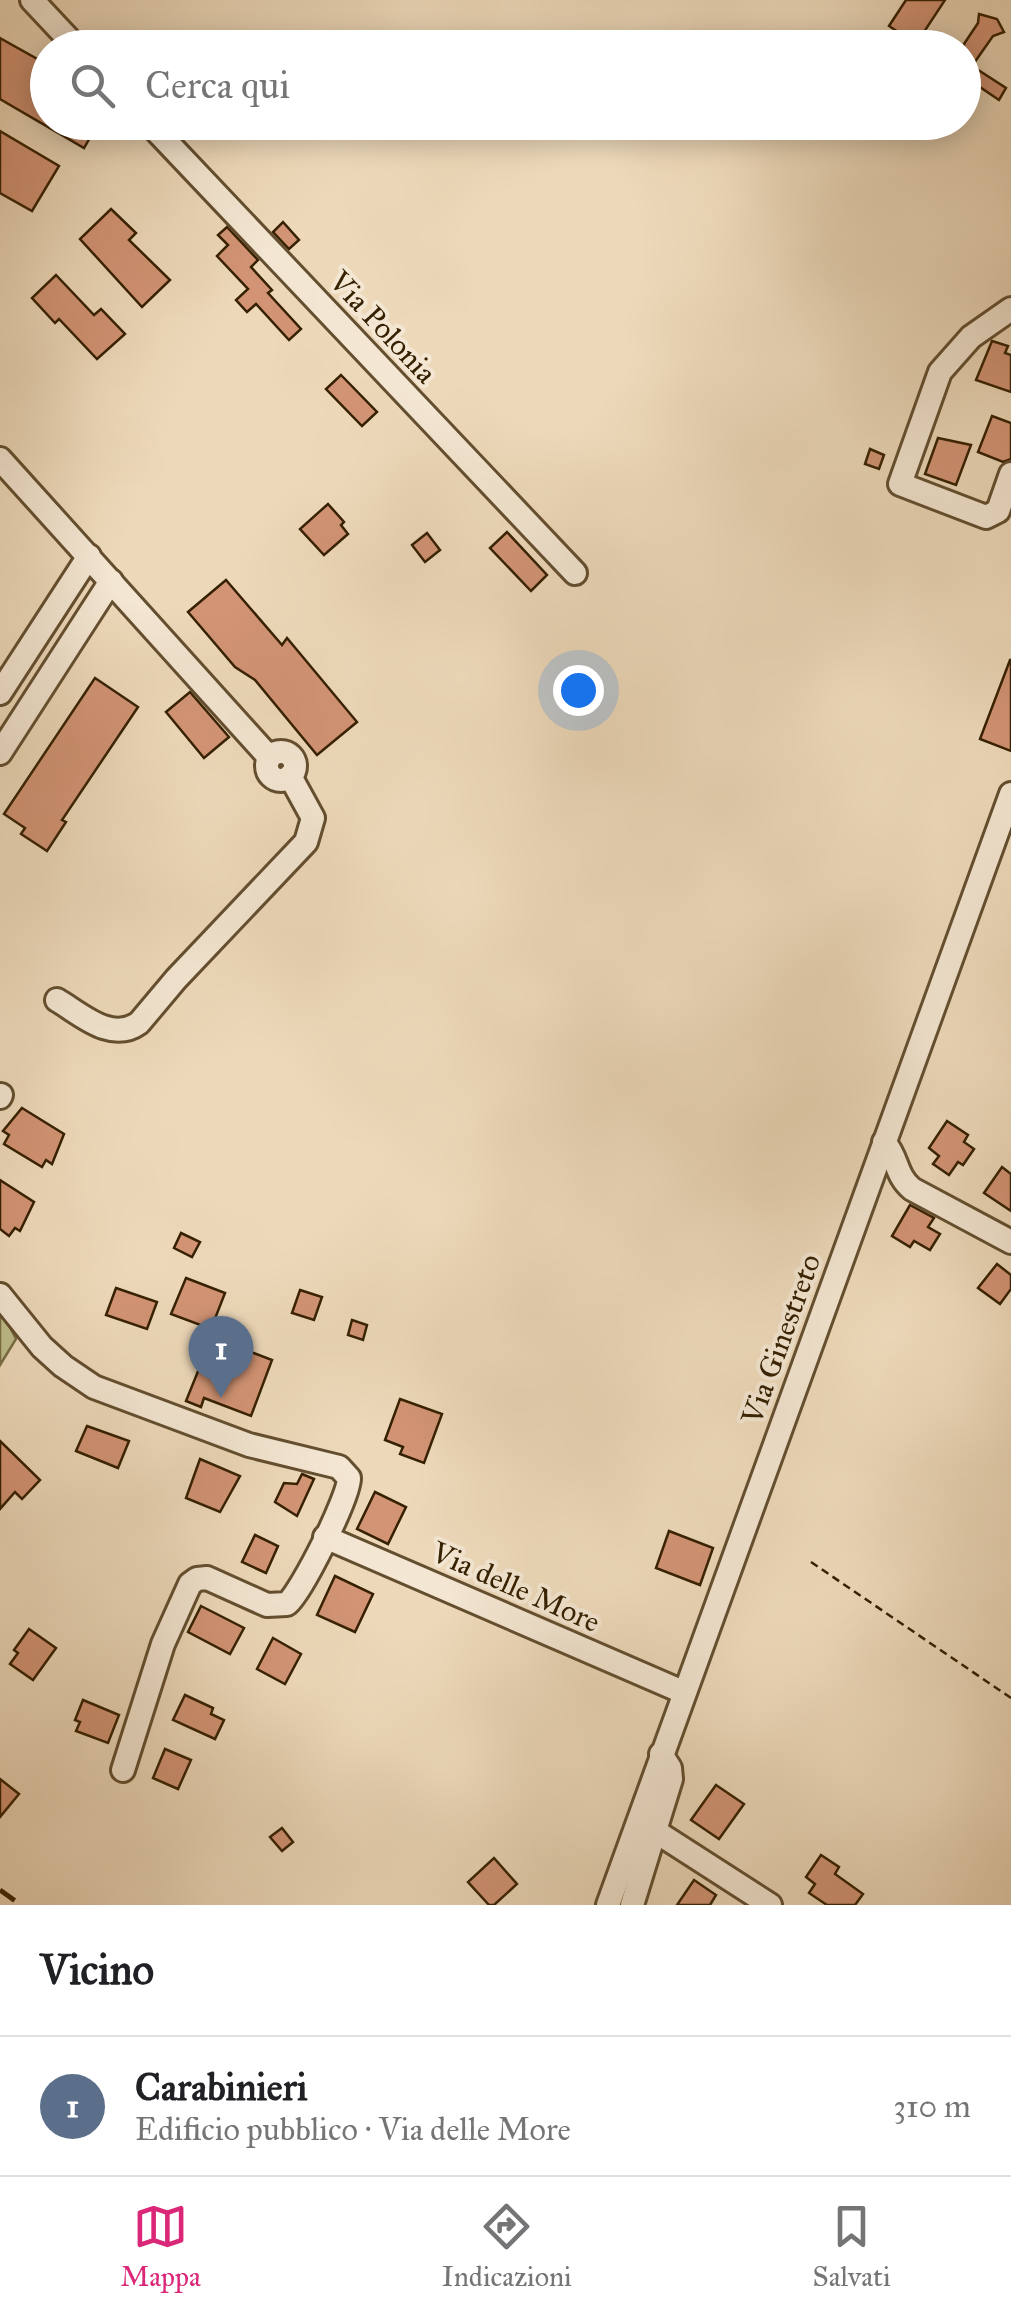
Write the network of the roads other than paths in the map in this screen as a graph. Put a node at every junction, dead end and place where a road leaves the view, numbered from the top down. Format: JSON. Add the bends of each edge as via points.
{"nodes":[{"id":1,"x":32,"y":0,"type":"edge"},
{"id":2,"x":60,"y":30,"type":"edge"},
{"id":3,"x":165,"y":140,"type":"edge"},
{"id":4,"x":1011,"y":309,"type":"edge"},
{"id":5,"x":0,"y":459,"type":"edge"},
{"id":6,"x":1011,"y":474,"type":"edge"},
{"id":7,"x":89,"y":556,"type":"junction"},
{"id":8,"x":574,"y":574,"type":"dead end"},
{"id":9,"x":111,"y":581,"type":"junction"},
{"id":10,"x":92,"y":612,"type":"junction"},
{"id":11,"x":143,"y":616,"type":"junction"},
{"id":12,"x":0,"y":693,"type":"edge"},
{"id":13,"x":0,"y":753,"type":"edge"},
{"id":14,"x":1011,"y":794,"type":"edge"},
{"id":15,"x":57,"y":1000,"type":"dead end"},
{"id":16,"x":884,"y":1142,"type":"junction"},
{"id":17,"x":1011,"y":1242,"type":"edge"},
{"id":18,"x":0,"y":1295,"type":"edge"},
{"id":19,"x":325,"y":1536,"type":"junction"},
{"id":20,"x":683,"y":1692,"type":"junction"},
{"id":21,"x":662,"y":1754,"type":"junction"},
{"id":22,"x":123,"y":1770,"type":"dead end"},
{"id":23,"x":655,"y":1831,"type":"junction"},
{"id":24,"x":608,"y":1905,"type":"edge"},
{"id":25,"x":632,"y":1905,"type":"edge"},
{"id":26,"x":770,"y":1905,"type":"edge"}],
"edges":[{"from":1,"to":2,"type":"street"},
{"from":3,"to":8,"type":"street","name":"Via Polonia"},
{"from":4,"to":6,"type":"street","via":[[971,337],[940,372],[900,484],[986,517],[998,511]]},
{"from":5,"to":7,"type":"street"},
{"from":7,"to":9,"type":"street"},
{"from":7,"to":12,"type":"street"},
{"from":9,"to":10,"type":"street"},
{"from":9,"to":11,"type":"street"},
{"from":10,"to":11,"type":"street"},
{"from":10,"to":13,"type":"street"},
{"from":11,"to":15,"type":"street","via":[[270,757],[291,756],[290,776],[314,818],[306,842],[132,1028],[93,1023]]},
{"from":14,"to":16,"type":"street","name":"Via Ginestreto"},
{"from":16,"to":17,"type":"street","via":[[912,1189]]},
{"from":16,"to":20,"type":"street","name":"Via Ginestreto"},
{"from":18,"to":19,"type":"street","via":[[42,1347],[100,1390],[249,1445],[344,1470],[349,1487]]},
{"from":19,"to":20,"type":"street","name":"Via delle More"},
{"from":19,"to":22,"type":"street","via":[[294,1598],[282,1606],[211,1579],[190,1584],[163,1644]]},
{"from":20,"to":21,"type":"street","name":"Via Ginestreto"},
{"from":21,"to":23,"type":"street","via":[[672,1776]]},
{"from":21,"to":24,"type":"street","name":"Via Ginestreto"},
{"from":23,"to":25,"type":"street"},
{"from":23,"to":26,"type":"street"}]}
